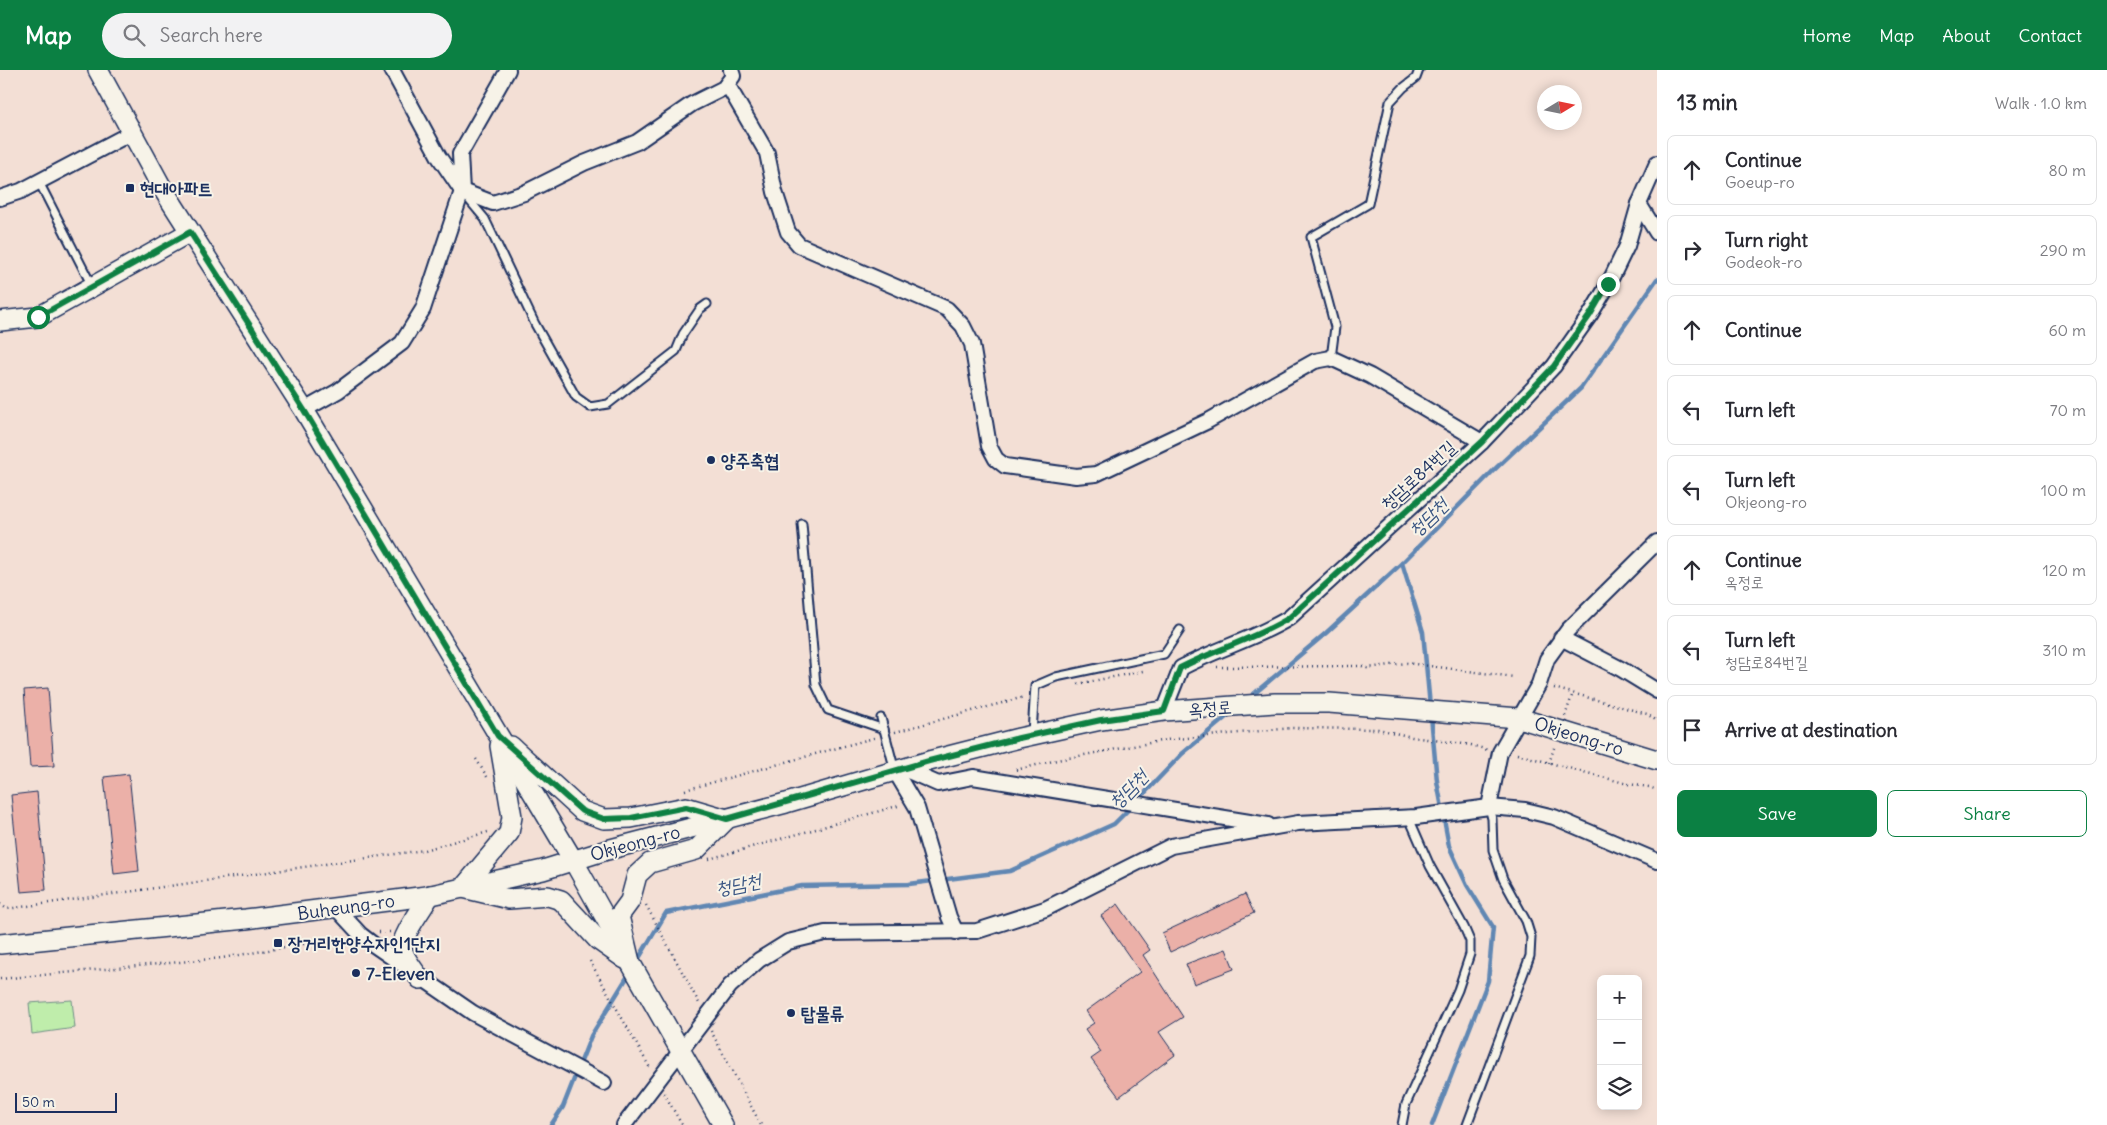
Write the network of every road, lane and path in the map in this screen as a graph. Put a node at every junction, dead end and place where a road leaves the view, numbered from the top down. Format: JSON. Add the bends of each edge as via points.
{"nodes":[{"id":1,"x":98,"y":70,"type":"edge"},
{"id":2,"x":392,"y":70,"type":"edge"},
{"id":3,"x":508,"y":70,"type":"edge"},
{"id":4,"x":731,"y":70,"type":"edge"},
{"id":5,"x":1419,"y":70,"type":"edge"},
{"id":6,"x":727,"y":84,"type":"junction"},
{"id":7,"x":131,"y":133,"type":"junction"},
{"id":8,"x":1657,"y":163,"type":"edge"},
{"id":9,"x":39,"y":182,"type":"junction"},
{"id":10,"x":462,"y":190,"type":"junction"},
{"id":11,"x":0,"y":198,"type":"edge"},
{"id":12,"x":1640,"y":204,"type":"junction"},
{"id":13,"x":190,"y":232,"type":"junction"},
{"id":14,"x":1657,"y":233,"type":"edge"},
{"id":15,"x":92,"y":287,"type":"junction"},
{"id":16,"x":708,"y":304,"type":"dead end"},
{"id":17,"x":0,"y":321,"type":"edge"},
{"id":18,"x":1331,"y":358,"type":"junction"},
{"id":19,"x":304,"y":410,"type":"junction"},
{"id":20,"x":1482,"y":442,"type":"junction"},
{"id":21,"x":802,"y":524,"type":"dead end"},
{"id":22,"x":1657,"y":542,"type":"edge"},
{"id":23,"x":1180,"y":630,"type":"dead end"},
{"id":24,"x":1561,"y":638,"type":"junction"},
{"id":25,"x":1225,"y":667,"type":"dead end"},
{"id":26,"x":1143,"y":671,"type":"dead end"},
{"id":27,"x":1514,"y":677,"type":"dead end"},
{"id":28,"x":1075,"y":685,"type":"dead end"},
{"id":29,"x":1554,"y":688,"type":"dead end"},
{"id":30,"x":1657,"y":692,"type":"edge"},
{"id":31,"x":1035,"y":694,"type":"junction"},
{"id":32,"x":1173,"y":711,"type":"junction"},
{"id":33,"x":1500,"y":716,"type":"joint"},
{"id":34,"x":881,"y":718,"type":"dead end"},
{"id":35,"x":1519,"y":718,"type":"junction"},
{"id":36,"x":1657,"y":720,"type":"edge"},
{"id":37,"x":885,"y":732,"type":"junction"},
{"id":38,"x":498,"y":736,"type":"junction"},
{"id":39,"x":1032,"y":736,"type":"junction"},
{"id":40,"x":1166,"y":740,"type":"dead end"},
{"id":41,"x":1488,"y":750,"type":"dead end"},
{"id":42,"x":1518,"y":754,"type":"dead end"},
{"id":43,"x":1657,"y":760,"type":"edge"},
{"id":44,"x":899,"y":770,"type":"junction"},
{"id":45,"x":1657,"y":790,"type":"edge"},
{"id":46,"x":680,"y":792,"type":"dead end"},
{"id":47,"x":1489,"y":807,"type":"junction"},
{"id":48,"x":1412,"y":817,"type":"junction"},
{"id":49,"x":727,"y":819,"type":"junction"},
{"id":50,"x":1280,"y":827,"type":"junction"},
{"id":51,"x":490,"y":832,"type":"dead end"},
{"id":52,"x":573,"y":860,"type":"junction"},
{"id":53,"x":1657,"y":861,"type":"edge"},
{"id":54,"x":463,"y":888,"type":"junction"},
{"id":55,"x":430,"y":895,"type":"junction"},
{"id":56,"x":644,"y":900,"type":"dead end"},
{"id":57,"x":0,"y":904,"type":"edge"},
{"id":58,"x":336,"y":908,"type":"junction"},
{"id":59,"x":956,"y":932,"type":"junction"},
{"id":60,"x":314,"y":942,"type":"dead end"},
{"id":61,"x":0,"y":944,"type":"edge"},
{"id":62,"x":590,"y":960,"type":"dead end"},
{"id":63,"x":630,"y":962,"type":"junction"},
{"id":64,"x":0,"y":979,"type":"edge"},
{"id":65,"x":420,"y":979,"type":"junction"},
{"id":66,"x":705,"y":1018,"type":"junction"},
{"id":67,"x":636,"y":1043,"type":"dead end"},
{"id":68,"x":682,"y":1050,"type":"junction"},
{"id":69,"x":604,"y":1083,"type":"dead end"},
{"id":70,"x":624,"y":1125,"type":"edge"},
{"id":71,"x":723,"y":1125,"type":"edge"},
{"id":72,"x":761,"y":1125,"type":"edge"},
{"id":73,"x":1402,"y":1125,"type":"edge"},
{"id":74,"x":1467,"y":1125,"type":"edge"}],
"edges":[{"from":1,"to":7,"type":"main road"},
{"from":2,"to":10,"type":"street","via":[[439,157]]},
{"from":3,"to":10,"type":"street","via":[[460,154]]},
{"from":4,"to":6,"type":"street","via":[[733,76]]},
{"from":5,"to":18,"type":"lane","via":[[1416,78],[1390,102],[1368,204],[1310,237],[1335,327]]},
{"from":6,"to":10,"type":"street","via":[[637,142],[584,163],[524,193],[493,203]]},
{"from":6,"to":18,"type":"street","via":[[767,153],[788,232],[799,245],[947,309],[963,326],[972,344],[990,446],[996,459],[1005,466],[1076,476],[1096,474],[1208,421],[1315,361]]},
{"from":7,"to":9,"type":"street"},
{"from":7,"to":13,"type":"main road"},
{"from":8,"to":12,"type":"street","name":"청담로84번길"},
{"from":9,"to":11,"type":"street"},
{"from":9,"to":15,"type":"lane"},
{"from":10,"to":16,"type":"lane","via":[[485,219],[535,324],[576,397],[590,407],[608,404],[676,351],[700,309]]},
{"from":10,"to":19,"type":"street","via":[[422,309],[402,343],[338,391]]},
{"from":12,"to":14,"type":"street"},
{"from":12,"to":20,"type":"street","name":"청담로84번길","via":[[1627,246],[1590,315],[1554,366]]},
{"from":13,"to":15,"type":"main road"},
{"from":13,"to":19,"type":"main road"},
{"from":15,"to":17,"type":"main road","via":[[38,317]]},
{"from":18,"to":20,"type":"street","via":[[1370,376]]},
{"from":19,"to":38,"type":"main road"},
{"from":20,"to":32,"type":"street","name":"청담로84번길","via":[[1289,618],[1272,629],[1180,668]]},
{"from":21,"to":37,"type":"lane","via":[[816,685],[828,710]]},
{"from":22,"to":24,"type":"street"},
{"from":23,"to":31,"type":"lane","via":[[1164,654],[1056,676],[1035,686]]},
{"from":24,"to":30,"type":"street"},
{"from":24,"to":35,"type":"street","via":[[1547,659],[1539,684]]},
{"from":25,"to":27,"type":"path","via":[[1367,668],[1407,663]]},
{"from":26,"to":28,"type":"path"},
{"from":29,"to":36,"type":"path","via":[[1647,714]]},
{"from":31,"to":37,"type":"path"},
{"from":31,"to":39,"type":"lane"},
{"from":32,"to":33,"type":"main road","name":"옥정로","via":[[1329,703]]},
{"from":32,"to":39,"type":"main road","name":"옥정로","via":[[1101,720]]},
{"from":33,"to":35,"type":"main road","name":"Okjeong-ro"},
{"from":34,"to":37,"type":"lane"},
{"from":35,"to":43,"type":"main road","name":"Okjeong-ro"},
{"from":35,"to":47,"type":"street","via":[[1500,752]]},
{"from":37,"to":44,"type":"lane"},
{"from":37,"to":46,"type":"path"},
{"from":38,"to":49,"type":"main road","via":[[582,811],[591,815],[604,819],[631,818],[686,807]]},
{"from":38,"to":52,"type":"main road"},
{"from":38,"to":54,"type":"main road","via":[[512,817],[509,833]]},
{"from":39,"to":44,"type":"main road","name":"옥정로"},
{"from":40,"to":41,"type":"path","via":[[1292,728],[1378,729]]},
{"from":42,"to":45,"type":"path"},
{"from":44,"to":49,"type":"main road","name":"Okjeong-ro"},
{"from":44,"to":50,"type":"street","via":[[938,784],[973,777]]},
{"from":44,"to":59,"type":"street","via":[[917,808],[948,917]]},
{"from":47,"to":48,"type":"street"},
{"from":47,"to":53,"type":"street","via":[[1525,810],[1554,817]]},
{"from":47,"to":74,"type":"lane","via":[[1493,850],[1503,879],[1526,921],[1531,937],[1530,956]]},
{"from":48,"to":50,"type":"street","via":[[1298,823]]},
{"from":48,"to":73,"type":"lane","via":[[1430,866],[1470,941],[1470,954],[1458,990],[1406,1104]]},
{"from":49,"to":52,"type":"main road","name":"Okjeong-ro"},
{"from":49,"to":63,"type":"main road","via":[[696,850],[650,863],[638,875],[630,901],[619,916]]},
{"from":50,"to":59,"type":"street","via":[[1171,846],[1045,909],[978,932]]},
{"from":51,"to":57,"type":"path","via":[[424,850],[335,864],[17,907],[8,908]]},
{"from":52,"to":54,"type":"main road","name":"Buheung-ro"},
{"from":52,"to":63,"type":"main road"},
{"from":54,"to":55,"type":"main road","name":"Buheung-ro"},
{"from":54,"to":63,"type":"main road","via":[[509,899],[548,896],[561,900],[598,940]]},
{"from":55,"to":58,"type":"main road","name":"Buheung-ro"},
{"from":55,"to":65,"type":"main road","via":[[403,936],[402,948]]},
{"from":56,"to":66,"type":"path"},
{"from":58,"to":61,"type":"main road","name":"Buheung-ro"},
{"from":58,"to":65,"type":"street","via":[[361,935]]},
{"from":59,"to":66,"type":"street","via":[[825,933],[788,942],[759,960],[730,986]]},
{"from":60,"to":64,"type":"path","via":[[222,958]]},
{"from":62,"to":67,"type":"path"},
{"from":63,"to":68,"type":"main road"},
{"from":65,"to":69,"type":"street","via":[[473,1013]]},
{"from":66,"to":68,"type":"street"},
{"from":66,"to":72,"type":"path"},
{"from":68,"to":70,"type":"street"},
{"from":68,"to":71,"type":"main road"}]}
